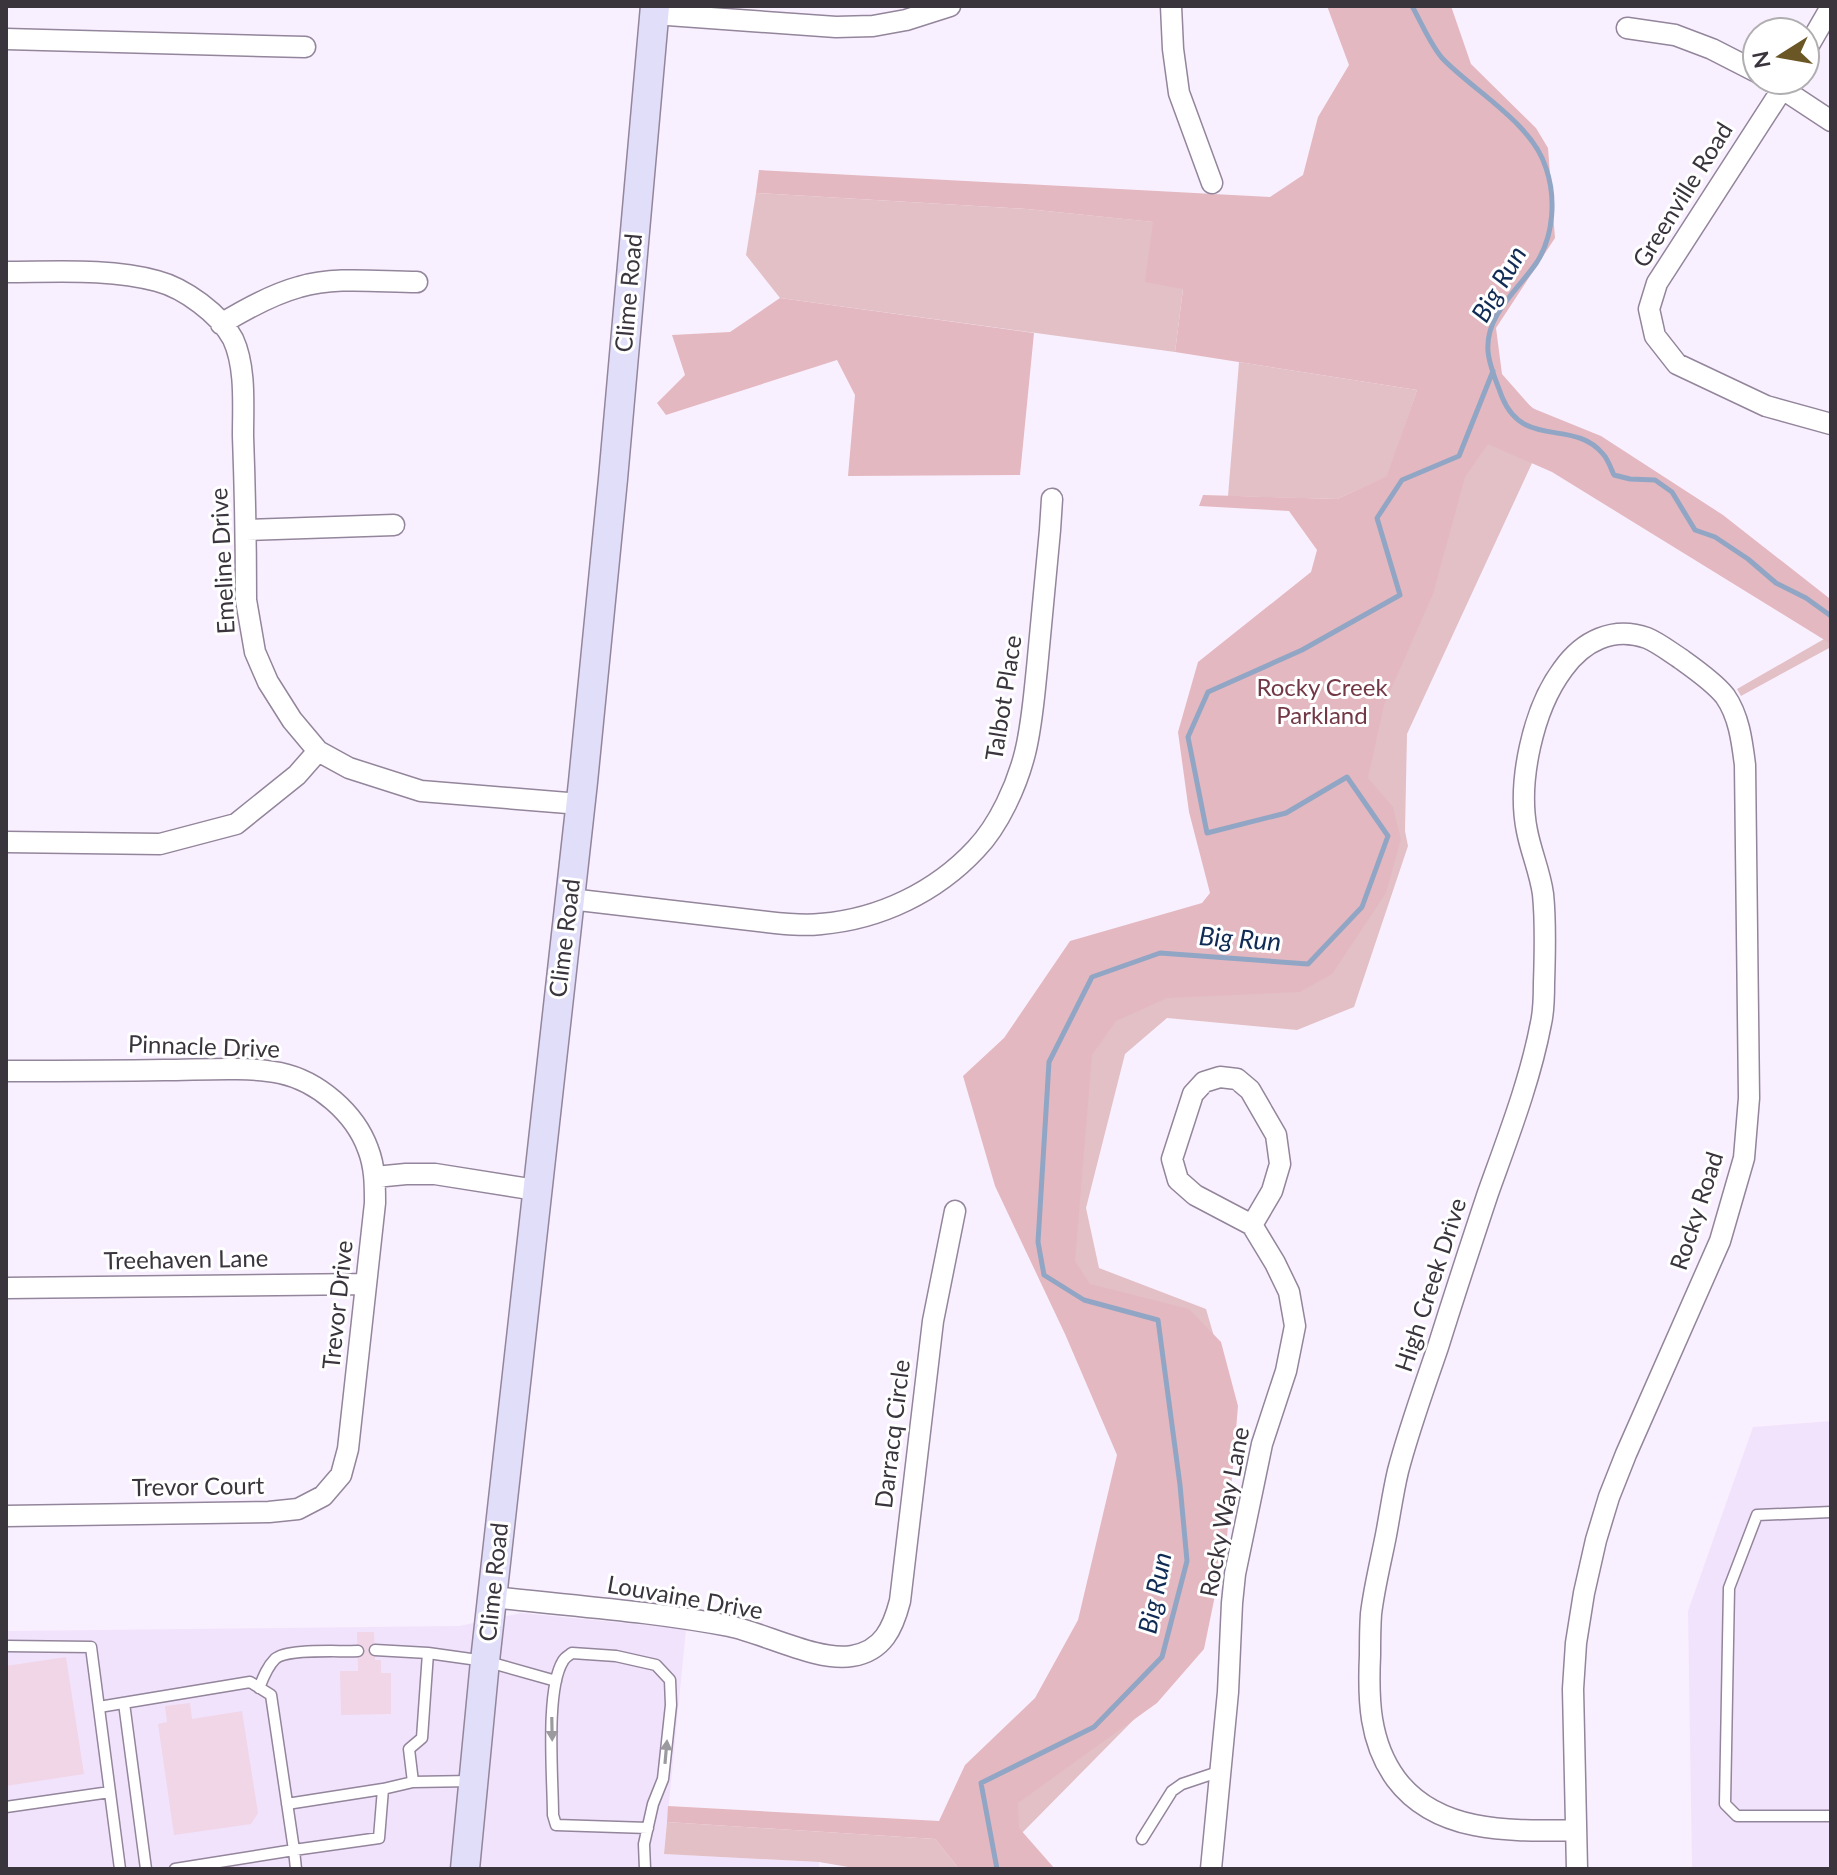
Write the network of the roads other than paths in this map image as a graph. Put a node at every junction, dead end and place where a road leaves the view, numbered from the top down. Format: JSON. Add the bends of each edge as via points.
{"nodes":[{"id":1,"x":950,"y":6,"type":"edge"},
{"id":2,"x":1171,"y":6,"type":"edge"},
{"id":3,"x":654,"y":10,"type":"edge"},
{"id":4,"x":1627,"y":28,"type":"dead end"},
{"id":5,"x":6,"y":39,"type":"edge"},
{"id":6,"x":305,"y":47,"type":"dead end"},
{"id":7,"x":1741,"y":64,"type":"edge"},
{"id":8,"x":1771,"y":96,"type":"edge"},
{"id":9,"x":1797,"y":96,"type":"edge"},
{"id":10,"x":1831,"y":121,"type":"edge"},
{"id":11,"x":1212,"y":183,"type":"dead end"},
{"id":12,"x":6,"y":272,"type":"edge"},
{"id":13,"x":417,"y":282,"type":"dead end"},
{"id":14,"x":221,"y":324,"type":"junction"},
{"id":15,"x":1831,"y":424,"type":"edge"},
{"id":16,"x":1052,"y":499,"type":"dead end"},
{"id":17,"x":394,"y":525,"type":"dead end"},
{"id":18,"x":246,"y":530,"type":"junction"},
{"id":19,"x":1599,"y":639,"type":"joint"},
{"id":20,"x":318,"y":751,"type":"junction"},
{"id":21,"x":580,"y":804,"type":"junction"},
{"id":22,"x":6,"y":842,"type":"edge"},
{"id":23,"x":570,"y":899,"type":"junction"},
{"id":24,"x":6,"y":1071,"type":"edge"},
{"id":25,"x":375,"y":1177,"type":"junction"},
{"id":26,"x":536,"y":1190,"type":"junction"},
{"id":27,"x":955,"y":1211,"type":"dead end"},
{"id":28,"x":1252,"y":1225,"type":"junction"},
{"id":29,"x":366,"y":1284,"type":"junction"},
{"id":30,"x":6,"y":1288,"type":"edge"},
{"id":31,"x":349,"y":1438,"type":"joint"},
{"id":32,"x":1831,"y":1512,"type":"edge"},
{"id":33,"x":6,"y":1516,"type":"edge"},
{"id":34,"x":493,"y":1597,"type":"junction"},
{"id":35,"x":6,"y":1646,"type":"edge"},
{"id":36,"x":375,"y":1650,"type":"dead end"},
{"id":37,"x":358,"y":1651,"type":"dead end"},
{"id":38,"x":867,"y":1652,"type":"joint"},
{"id":39,"x":428,"y":1653,"type":"junction"},
{"id":40,"x":485,"y":1661,"type":"junction"},
{"id":41,"x":556,"y":1681,"type":"junction"},
{"id":42,"x":259,"y":1688,"type":"junction"},
{"id":43,"x":124,"y":1703,"type":"junction"},
{"id":44,"x":99,"y":1707,"type":"junction"},
{"id":45,"x":1221,"y":1771,"type":"junction"},
{"id":46,"x":474,"y":1781,"type":"junction"},
{"id":47,"x":413,"y":1782,"type":"junction"},
{"id":48,"x":383,"y":1789,"type":"junction"},
{"id":49,"x":110,"y":1792,"type":"junction"},
{"id":50,"x":287,"y":1804,"type":"junction"},
{"id":51,"x":6,"y":1807,"type":"edge"},
{"id":52,"x":1831,"y":1816,"type":"edge"},
{"id":53,"x":648,"y":1828,"type":"junction"},
{"id":54,"x":1576,"y":1830,"type":"junction"},
{"id":55,"x":1142,"y":1839,"type":"dead end"},
{"id":56,"x":294,"y":1850,"type":"junction"},
{"id":57,"x":120,"y":1869,"type":"edge"},
{"id":58,"x":146,"y":1869,"type":"edge"},
{"id":59,"x":175,"y":1869,"type":"edge"},
{"id":60,"x":296,"y":1869,"type":"edge"},
{"id":61,"x":465,"y":1869,"type":"edge"},
{"id":62,"x":645,"y":1869,"type":"edge"},
{"id":63,"x":1211,"y":1869,"type":"edge"},
{"id":64,"x":1577,"y":1869,"type":"edge"}],
"edges":[{"from":1,"to":3,"type":"street","via":[[906,20],[836,27]]},
{"from":2,"to":11,"type":"street","via":[[1179,93]]},
{"from":3,"to":21,"type":"main road","name":"Clime Road"},
{"from":4,"to":7,"type":"street","via":[[1675,35]]},
{"from":5,"to":6,"type":"street"},
{"from":8,"to":15,"type":"street","name":"Greenville Road","via":[[1657,283],[1649,309],[1655,336],[1677,364],[1766,406]]},
{"from":9,"to":10,"type":"street"},
{"from":12,"to":14,"type":"street","via":[[114,274],[158,281],[193,298]]},
{"from":13,"to":14,"type":"street","via":[[300,286]]},
{"from":14,"to":18,"type":"street","name":"Emeline Drive","via":[[232,338],[240,373]]},
{"from":16,"to":23,"type":"street","name":"Talbot Place","via":[[1026,750],[1001,814],[978,848],[947,874],[884,911],[821,924]]},
{"from":17,"to":18,"type":"street"},
{"from":18,"to":20,"type":"street","name":"Emeline Drive","via":[[246,600],[255,652],[276,695]]},
{"from":19,"to":54,"type":"street","name":"Rocky Road","via":[[1632,634],[1663,647],[1724,695],[1740,728],[1745,765],[1749,1098],[1744,1158],[1720,1241],[1626,1454],[1596,1540],[1576,1643]]},
{"from":19,"to":54,"type":"street","name":"High Creek Drive","via":[[1577,650],[1563,668],[1536,721],[1525,801],[1544,913],[1542,1019],[1525,1086],[1398,1471],[1372,1611],[1369,1676],[1374,1735],[1398,1781],[1417,1799],[1466,1824],[1501,1830]]},
{"from":20,"to":21,"type":"street","name":"Emeline Drive","via":[[349,768],[421,791]]},
{"from":20,"to":22,"type":"street","via":[[236,824],[160,844]]},
{"from":21,"to":23,"type":"main road","name":"Clime Road"},
{"from":23,"to":26,"type":"main road","name":"Clime Road"},
{"from":24,"to":25,"type":"street","name":"Pinnacle Drive","via":[[234,1070],[295,1077],[337,1104],[356,1124]]},
{"from":25,"to":26,"type":"street","via":[[435,1174]]},
{"from":25,"to":29,"type":"street","name":"Trevor Drive"},
{"from":26,"to":34,"type":"main road","name":"Clime Road"},
{"from":27,"to":38,"type":"street","name":"Darracq Circle","via":[[933,1321],[900,1601],[890,1631]]},
{"from":28,"to":28,"type":"street","via":[[1195,1195],[1178,1180],[1172,1159],[1193,1094],[1204,1082],[1220,1077],[1237,1079],[1250,1090],[1276,1135],[1280,1164]]},
{"from":28,"to":45,"type":"street","name":"Rocky Way Lane","via":[[1289,1292],[1295,1326],[1262,1444],[1235,1574]]},
{"from":29,"to":30,"type":"street","name":"Treehaven Lane"},
{"from":29,"to":31,"type":"street","name":"Trevor Drive"},
{"from":31,"to":33,"type":"street","name":"Trevor Court","via":[[341,1475],[323,1496],[298,1509]]},
{"from":32,"to":52,"type":"lane","via":[[1757,1515],[1729,1588],[1725,1804],[1737,1816]]},
{"from":34,"to":38,"type":"street","name":"Louvaine Drive","via":[[732,1627],[828,1656]]},
{"from":34,"to":40,"type":"main road","name":"Clime Road"},
{"from":35,"to":44,"type":"lane","via":[[91,1647]]},
{"from":36,"to":39,"type":"lane"},
{"from":37,"to":42,"type":"lane","via":[[276,1657]]},
{"from":39,"to":40,"type":"lane"},
{"from":39,"to":47,"type":"lane","via":[[422,1738],[409,1749]]},
{"from":40,"to":41,"type":"lane"},
{"from":40,"to":46,"type":"main road","name":"Clime Road"},
{"from":41,"to":53,"type":"lane","one_way":true,"via":[[556,1825]]},
{"from":53,"to":41,"type":"lane","one_way":true,"via":[[663,1779],[670,1680],[656,1665],[572,1653]]},
{"from":42,"to":43,"type":"lane","via":[[250,1682]]},
{"from":42,"to":50,"type":"lane","via":[[271,1695]]},
{"from":43,"to":44,"type":"lane"},
{"from":43,"to":58,"type":"lane"},
{"from":44,"to":49,"type":"lane"},
{"from":45,"to":55,"type":"lane","via":[[1172,1791]]},
{"from":45,"to":63,"type":"street","name":"Rocky Way Lane"},
{"from":46,"to":47,"type":"lane"},
{"from":46,"to":61,"type":"main road","name":"Clime Road"},
{"from":47,"to":48,"type":"lane"},
{"from":48,"to":50,"type":"lane"},
{"from":48,"to":56,"type":"lane","via":[[379,1838]]},
{"from":49,"to":51,"type":"lane"},
{"from":49,"to":57,"type":"lane"},
{"from":50,"to":56,"type":"lane"},
{"from":53,"to":62,"type":"lane"},
{"from":54,"to":64,"type":"street","name":"Rocky Road"},
{"from":56,"to":59,"type":"lane"},
{"from":56,"to":60,"type":"lane"}]}
